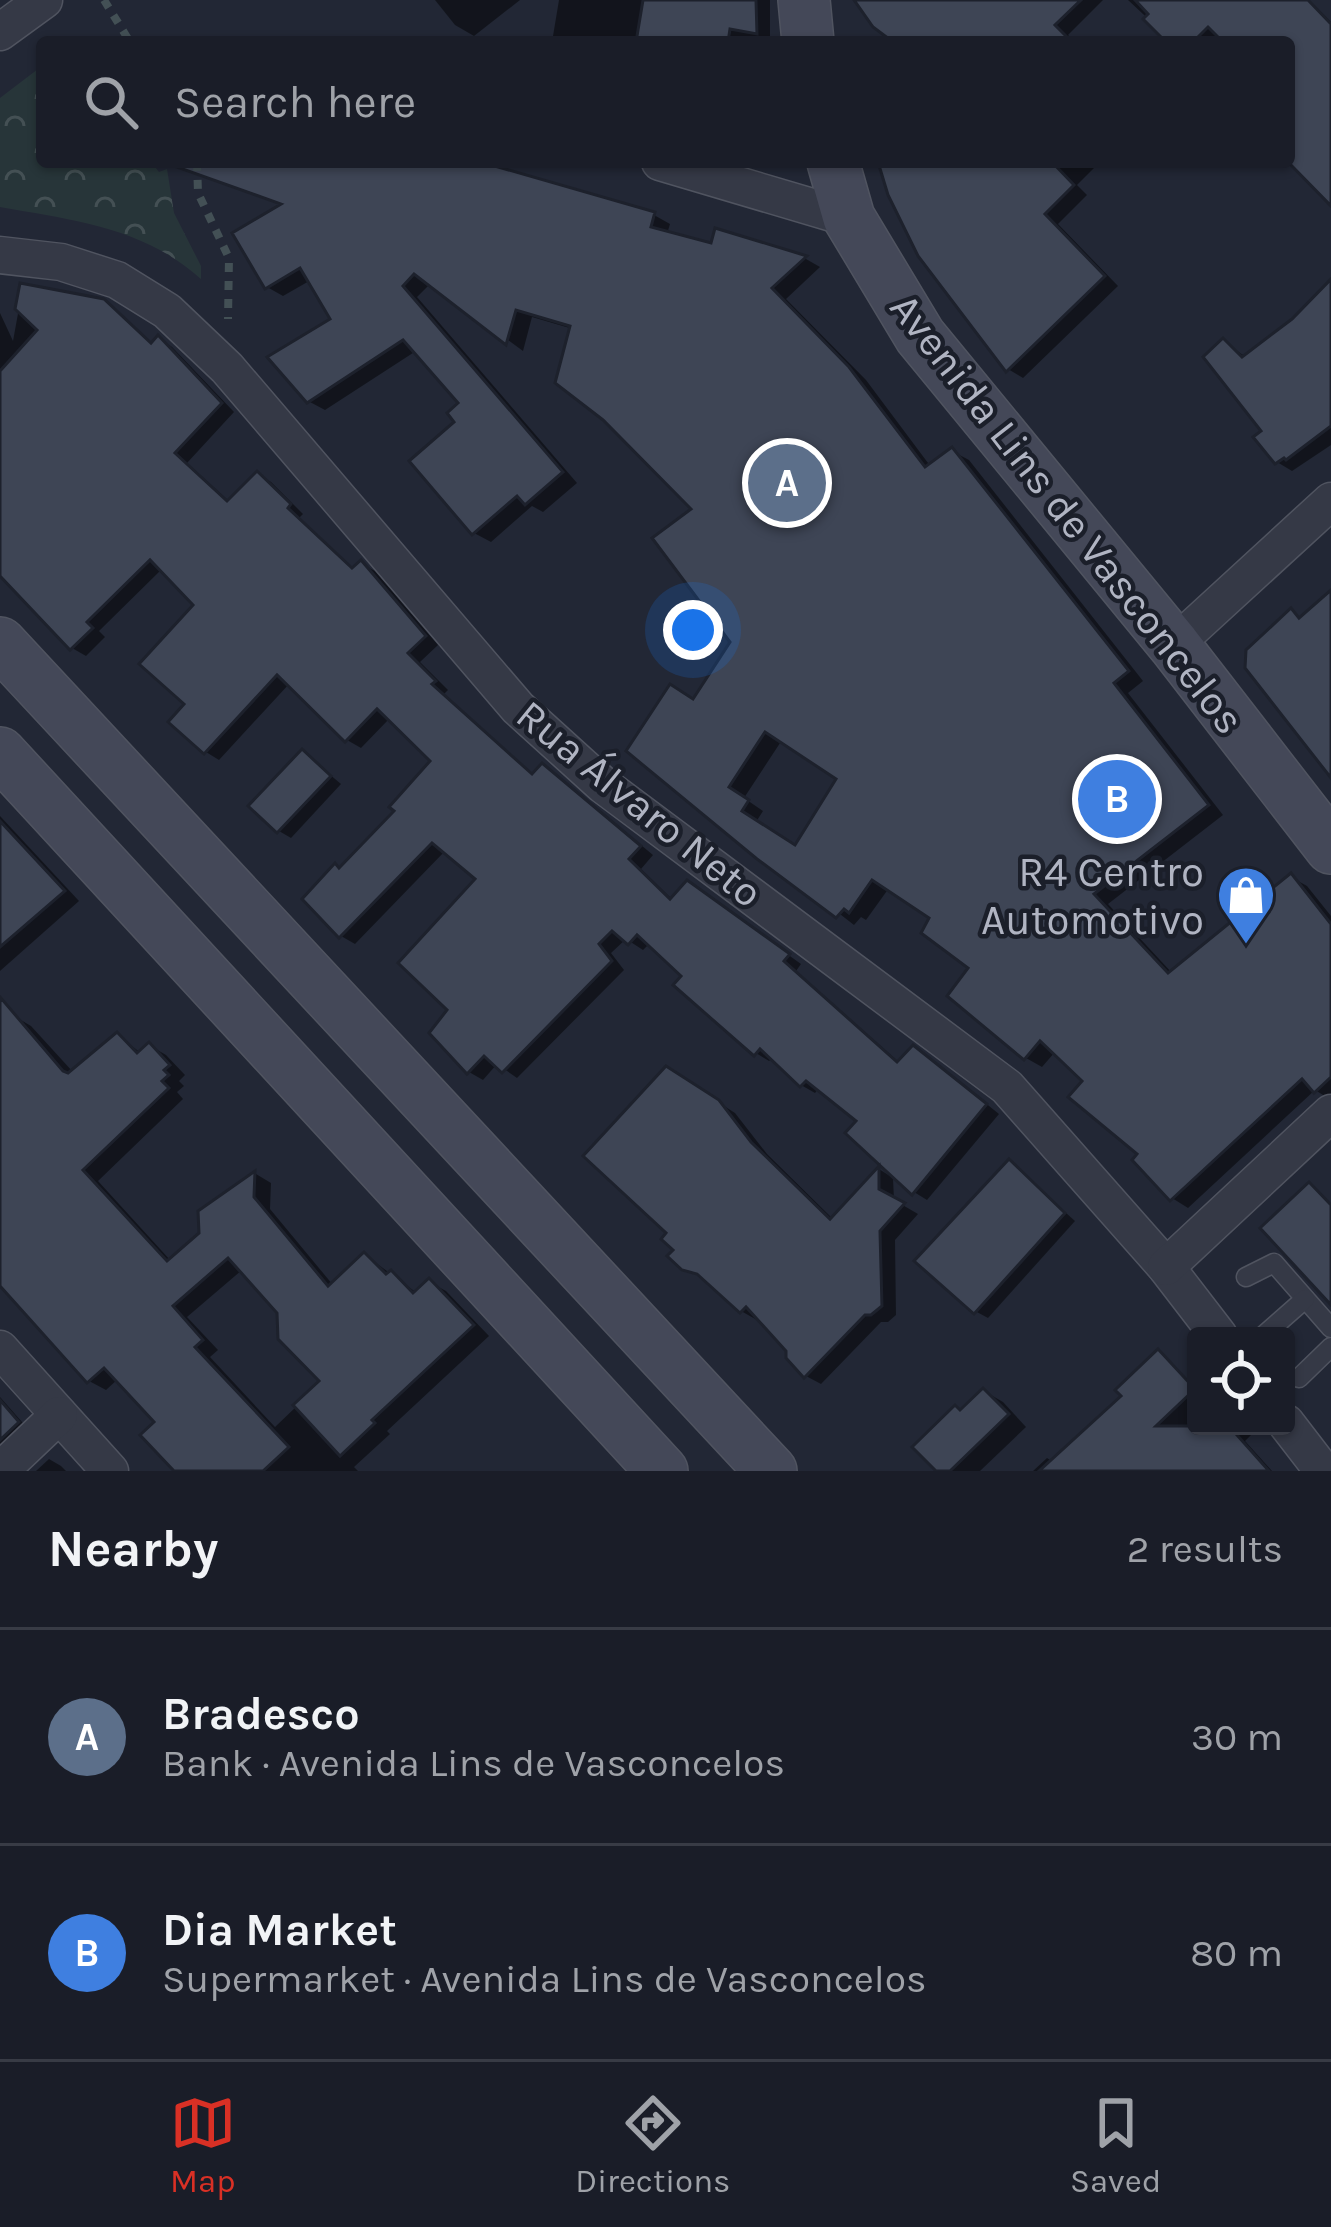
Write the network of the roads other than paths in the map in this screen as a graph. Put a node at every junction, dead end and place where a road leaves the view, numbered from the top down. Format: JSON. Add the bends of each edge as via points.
{"nodes":[{"id":1,"x":44,"y":0,"type":"edge"},
{"id":2,"x":804,"y":0,"type":"edge"},
{"id":3,"x":0,"y":32,"type":"edge"},
{"id":4,"x":807,"y":36,"type":"edge"},
{"id":5,"x":680,"y":168,"type":"edge"},
{"id":6,"x":835,"y":168,"type":"edge"},
{"id":7,"x":849,"y":218,"type":"junction"},
{"id":8,"x":0,"y":255,"type":"edge"},
{"id":9,"x":1331,"y":501,"type":"edge"},
{"id":10,"x":0,"y":644,"type":"edge"},
{"id":11,"x":1174,"y":645,"type":"junction"},
{"id":12,"x":0,"y":753,"type":"edge"},
{"id":13,"x":1331,"y":848,"type":"edge"},
{"id":14,"x":1331,"y":1113,"type":"edge"},
{"id":15,"x":1166,"y":1268,"type":"junction"},
{"id":16,"x":1246,"y":1277,"type":"dead end"},
{"id":17,"x":1305,"y":1299,"type":"junction"},
{"id":18,"x":1213,"y":1327,"type":"edge"},
{"id":19,"x":1273,"y":1327,"type":"edge"},
{"id":20,"x":1331,"y":1328,"type":"edge"},
{"id":21,"x":0,"y":1348,"type":"edge"},
{"id":22,"x":1331,"y":1348,"type":"edge"},
{"id":23,"x":1299,"y":1378,"type":"dead end"},
{"id":24,"x":59,"y":1415,"type":"junction"},
{"id":25,"x":1295,"y":1435,"type":"edge"},
{"id":26,"x":0,"y":1471,"type":"edge"},
{"id":27,"x":110,"y":1471,"type":"edge"},
{"id":28,"x":662,"y":1471,"type":"edge"},
{"id":29,"x":771,"y":1471,"type":"edge"},
{"id":30,"x":1323,"y":1471,"type":"edge"}],
"edges":[{"from":1,"to":3,"type":"street"},
{"from":2,"to":4,"type":"street"},
{"from":5,"to":7,"type":"street"},
{"from":6,"to":7,"type":"street","name":"Avenida Lins de Vasconcelos"},
{"from":7,"to":11,"type":"street","name":"Avenida Lins de Vasconcelos","via":[[920,337]]},
{"from":8,"to":15,"type":"street","name":"Rua Álvaro Neto","via":[[117,280],[167,311],[227,368],[518,708],[603,785],[1007,1087]]},
{"from":9,"to":11,"type":"street"},
{"from":10,"to":29,"type":"street"},
{"from":11,"to":13,"type":"street","name":"Avenida Lins de Vasconcelos"},
{"from":12,"to":28,"type":"street"},
{"from":14,"to":15,"type":"street"},
{"from":15,"to":18,"type":"street","name":"Rua Álvaro Neto"},
{"from":16,"to":17,"type":"lane","via":[[1274,1263]]},
{"from":17,"to":19,"type":"lane"},
{"from":17,"to":20,"type":"lane"},
{"from":21,"to":24,"type":"street"},
{"from":22,"to":23,"type":"lane"},
{"from":24,"to":26,"type":"street"},
{"from":24,"to":27,"type":"street"},
{"from":25,"to":30,"type":"street"}]}
